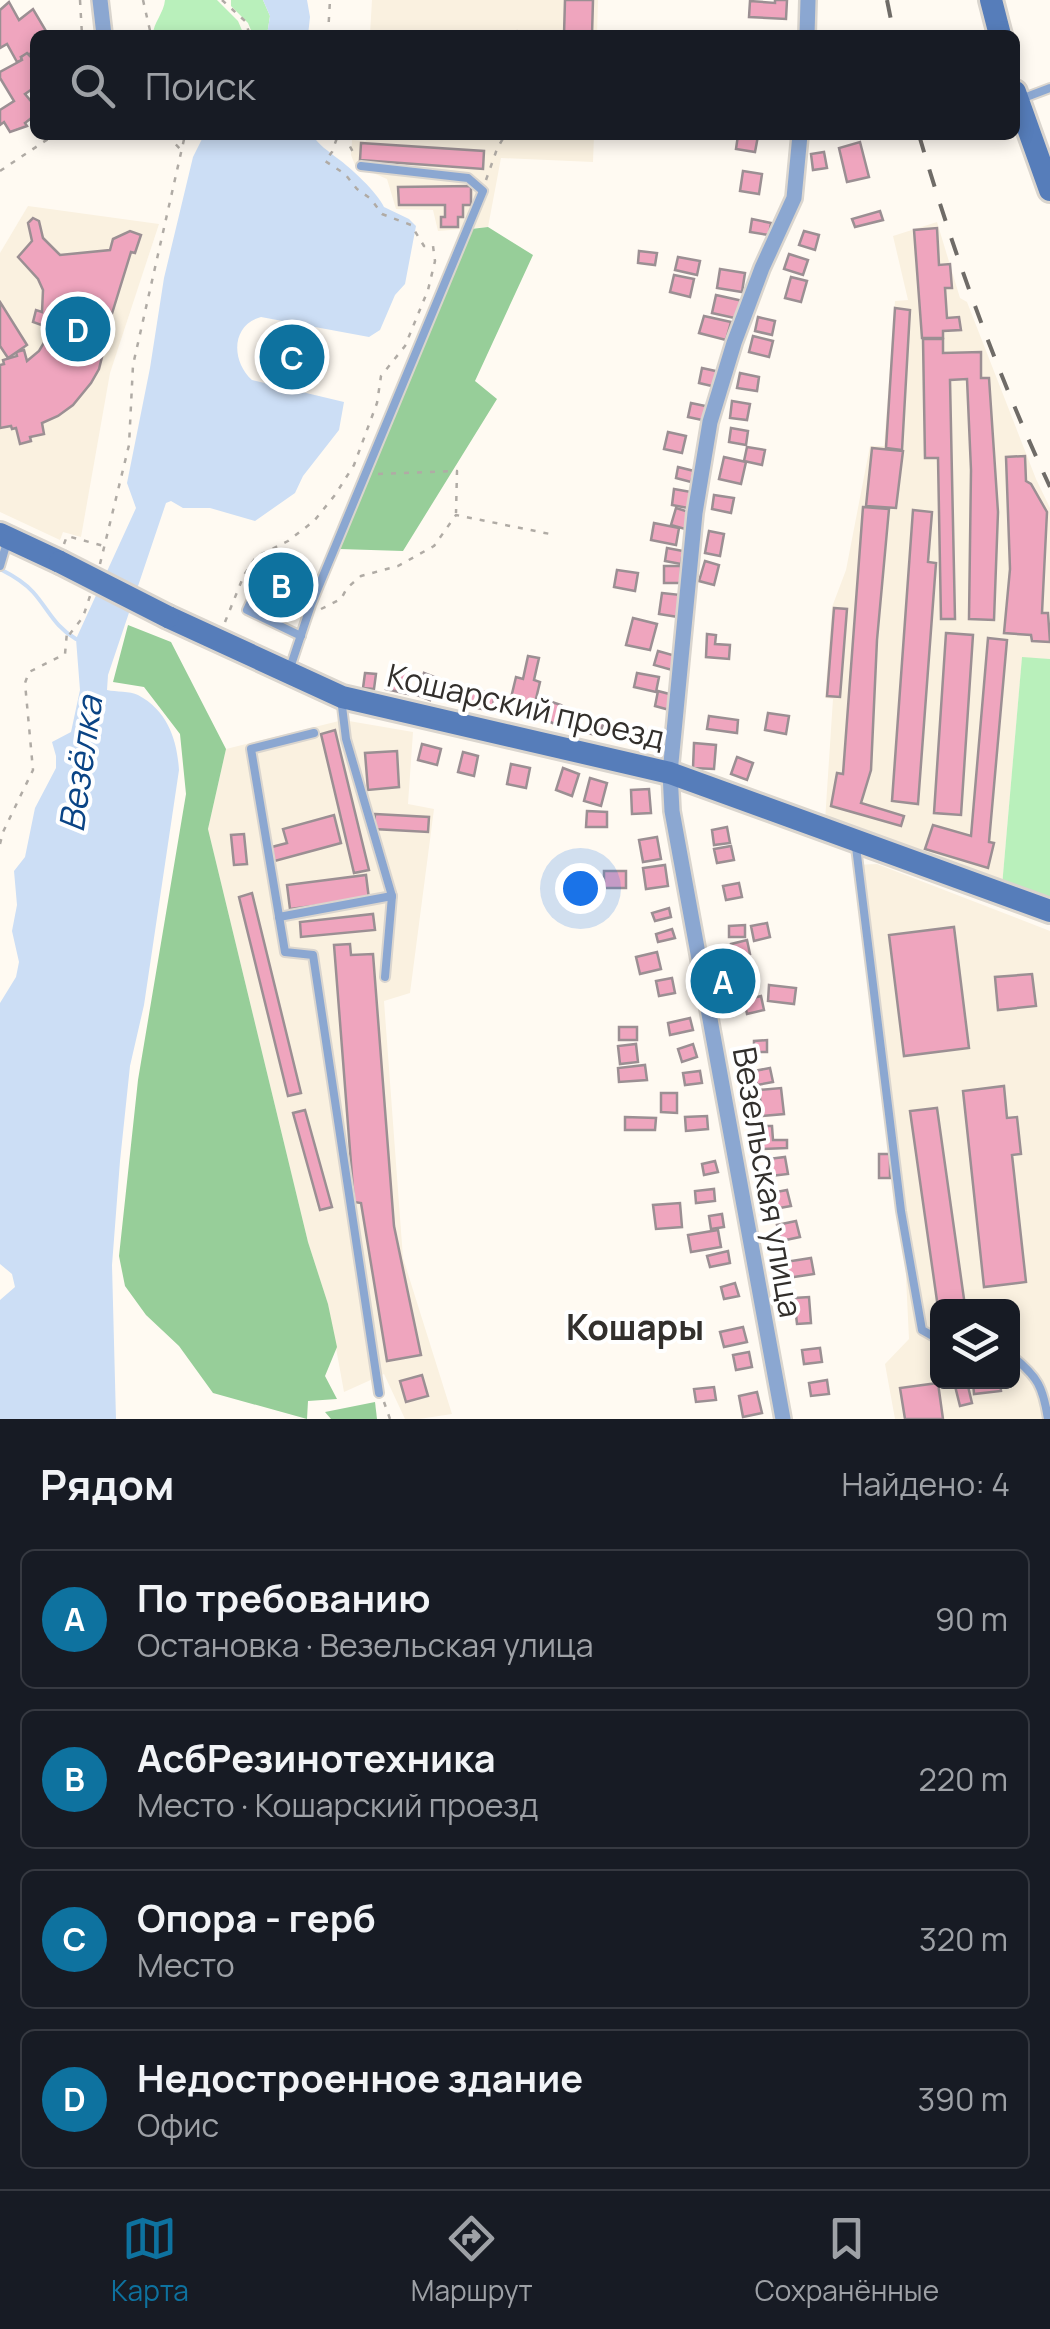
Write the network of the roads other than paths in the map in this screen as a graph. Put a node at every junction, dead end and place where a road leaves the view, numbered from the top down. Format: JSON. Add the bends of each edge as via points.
{"nodes":[{"id":1,"x":100,"y":0,"type":"edge"},
{"id":2,"x":808,"y":0,"type":"edge"},
{"id":3,"x":992,"y":0,"type":"edge"},
{"id":4,"x":103,"y":30,"type":"edge"},
{"id":5,"x":807,"y":30,"type":"edge"},
{"id":6,"x":999,"y":30,"type":"edge"},
{"id":7,"x":1050,"y":88,"type":"edge"},
{"id":8,"x":1020,"y":95,"type":"edge"},
{"id":9,"x":1020,"y":107,"type":"edge"},
{"id":10,"x":800,"y":140,"type":"edge"},
{"id":11,"x":361,"y":166,"type":"road end"},
{"id":12,"x":1050,"y":190,"type":"edge"},
{"id":13,"x":4,"y":542,"type":"edge"},
{"id":14,"x":269,"y":563,"type":"dead end"},
{"id":15,"x":0,"y":566,"type":"edge"},
{"id":16,"x":300,"y":636,"type":"junction"},
{"id":17,"x":288,"y":672,"type":"junction"},
{"id":18,"x":342,"y":697,"type":"junction"},
{"id":19,"x":314,"y":733,"type":"dead end"},
{"id":20,"x":670,"y":773,"type":"junction"},
{"id":21,"x":856,"y":841,"type":"junction"},
{"id":22,"x":392,"y":896,"type":"junction"},
{"id":23,"x":1050,"y":911,"type":"edge"},
{"id":24,"x":279,"y":917,"type":"junction"},
{"id":25,"x":386,"y":976,"type":"dead end"},
{"id":26,"x":930,"y":1335,"type":"edge"},
{"id":27,"x":1020,"y":1362,"type":"edge"},
{"id":28,"x":380,"y":1393,"type":"road end"},
{"id":29,"x":783,"y":1419,"type":"edge"},
{"id":30,"x":1048,"y":1419,"type":"edge"}],
"edges":[{"from":1,"to":4,"type":"street"},
{"from":2,"to":5,"type":"street"},
{"from":3,"to":6,"type":"street"},
{"from":7,"to":8,"type":"lane"},
{"from":9,"to":12,"type":"street"},
{"from":10,"to":20,"type":"street","name":"Везельская улица","via":[[794,198],[762,268],[710,422]]},
{"from":11,"to":16,"type":"lane","via":[[468,178],[483,191]]},
{"from":13,"to":15,"type":"lane"},
{"from":13,"to":17,"type":"street","name":"Кошарский проезд","bridge":true,"via":[[61,554],[168,617]]},
{"from":14,"to":16,"type":"lane","via":[[246,610]]},
{"from":16,"to":17,"type":"lane"},
{"from":17,"to":18,"type":"street","name":"Кошарский проезд"},
{"from":18,"to":20,"type":"street","name":"Кошарский проезд"},
{"from":18,"to":22,"type":"lane","via":[[346,739]]},
{"from":19,"to":24,"type":"lane","via":[[251,748]]},
{"from":20,"to":21,"type":"street","name":"Кошарский проезд"},
{"from":20,"to":29,"type":"street","name":"Везельская улица"},
{"from":21,"to":23,"type":"street","name":"Кошарский проезд"},
{"from":21,"to":26,"type":"lane","via":[[901,1211],[922,1330]]},
{"from":22,"to":24,"type":"lane"},
{"from":22,"to":25,"type":"lane"},
{"from":24,"to":28,"type":"lane","via":[[285,952],[312,955]]},
{"from":27,"to":30,"type":"lane","via":[[1044,1390]]}]}
